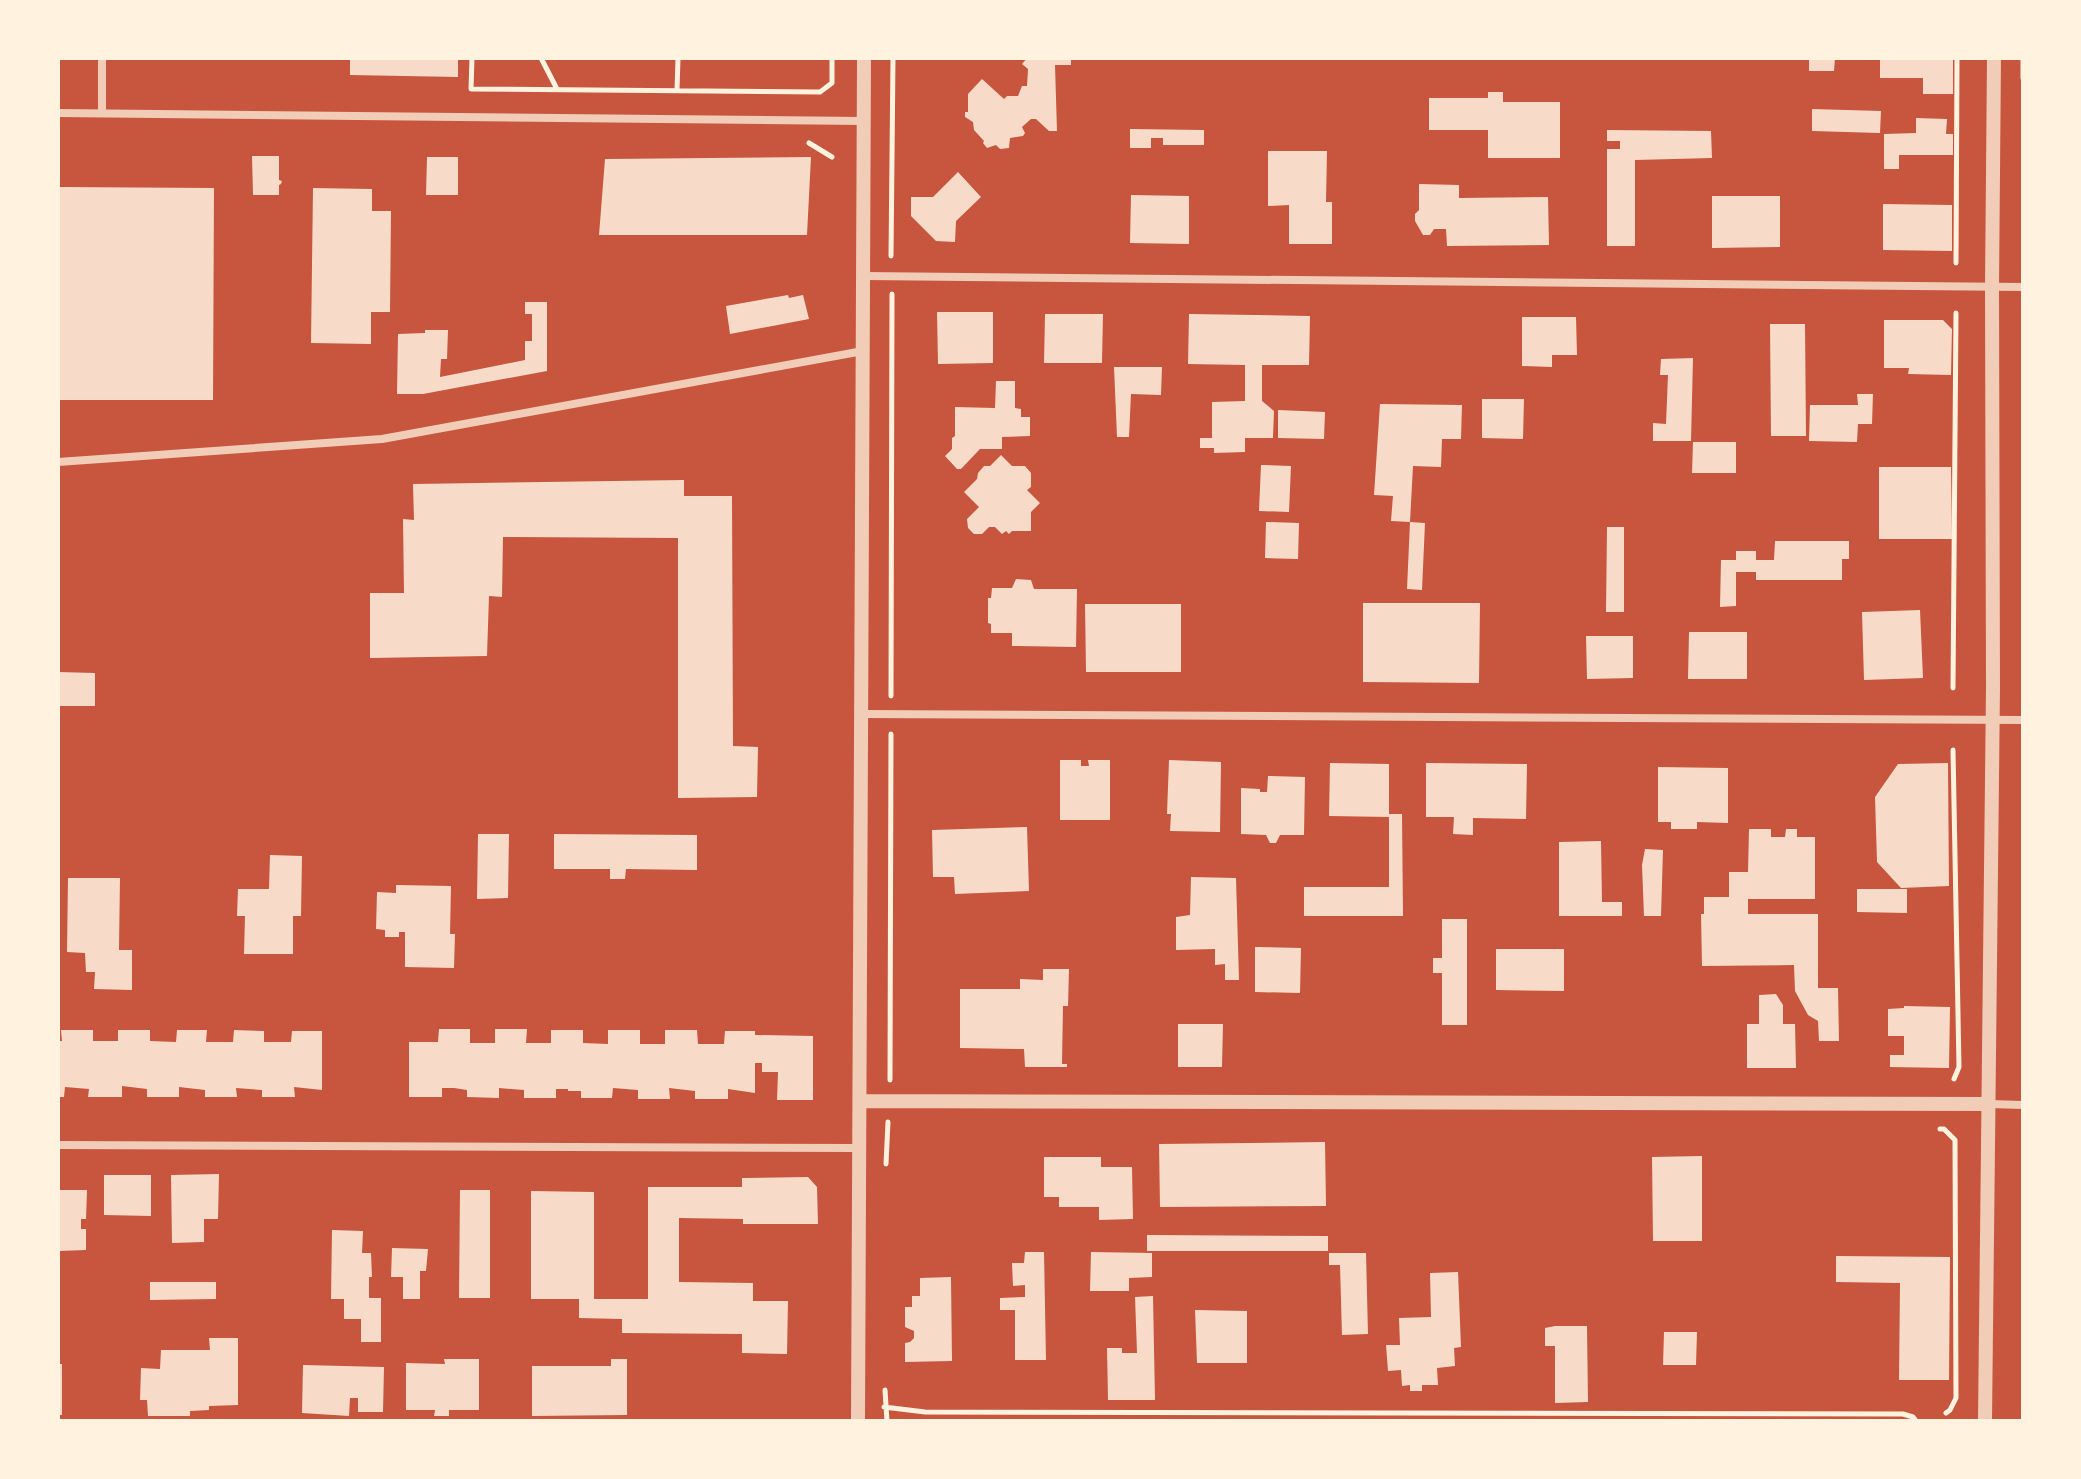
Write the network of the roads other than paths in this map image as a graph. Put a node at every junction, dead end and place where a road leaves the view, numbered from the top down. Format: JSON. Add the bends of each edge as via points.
{"nodes":[{"id":1,"x":102,"y":58,"type":"edge"},
{"id":2,"x":864,"y":58,"type":"edge"},
{"id":3,"x":1994,"y":58,"type":"edge"},
{"id":4,"x":58,"y":113,"type":"edge"},
{"id":5,"x":102,"y":113,"type":"junction"},
{"id":6,"x":864,"y":121,"type":"junction"},
{"id":7,"x":863,"y":276,"type":"junction"},
{"id":8,"x":1992,"y":287,"type":"junction"},
{"id":9,"x":2023,"y":287,"type":"edge"},
{"id":10,"x":863,"y":351,"type":"junction"},
{"id":11,"x":58,"y":462,"type":"edge"},
{"id":12,"x":862,"y":714,"type":"junction"},
{"id":13,"x":1992,"y":720,"type":"junction"},
{"id":14,"x":2023,"y":720,"type":"edge"},
{"id":15,"x":860,"y":1101,"type":"junction"},
{"id":16,"x":1989,"y":1104,"type":"junction"},
{"id":17,"x":2023,"y":1105,"type":"edge"},
{"id":18,"x":58,"y":1145,"type":"edge"},
{"id":19,"x":859,"y":1148,"type":"junction"},
{"id":20,"x":858,"y":1421,"type":"edge"},
{"id":21,"x":1985,"y":1421,"type":"edge"}],
"edges":[{"from":1,"to":5,"type":"street"},
{"from":2,"to":6,"type":"street"},
{"from":3,"to":8,"type":"street"},
{"from":4,"to":5,"type":"street"},
{"from":5,"to":6,"type":"street"},
{"from":6,"to":7,"type":"street"},
{"from":7,"to":8,"type":"street"},
{"from":7,"to":10,"type":"street"},
{"from":8,"to":9,"type":"street"},
{"from":8,"to":13,"type":"street"},
{"from":10,"to":11,"type":"street","via":[[382,439]]},
{"from":10,"to":12,"type":"street"},
{"from":12,"to":13,"type":"street"},
{"from":12,"to":15,"type":"street"},
{"from":13,"to":14,"type":"street"},
{"from":13,"to":16,"type":"street"},
{"from":15,"to":16,"type":"street"},
{"from":15,"to":19,"type":"street"},
{"from":16,"to":17,"type":"street"},
{"from":16,"to":21,"type":"street"},
{"from":18,"to":19,"type":"street"},
{"from":19,"to":20,"type":"street"}]}
